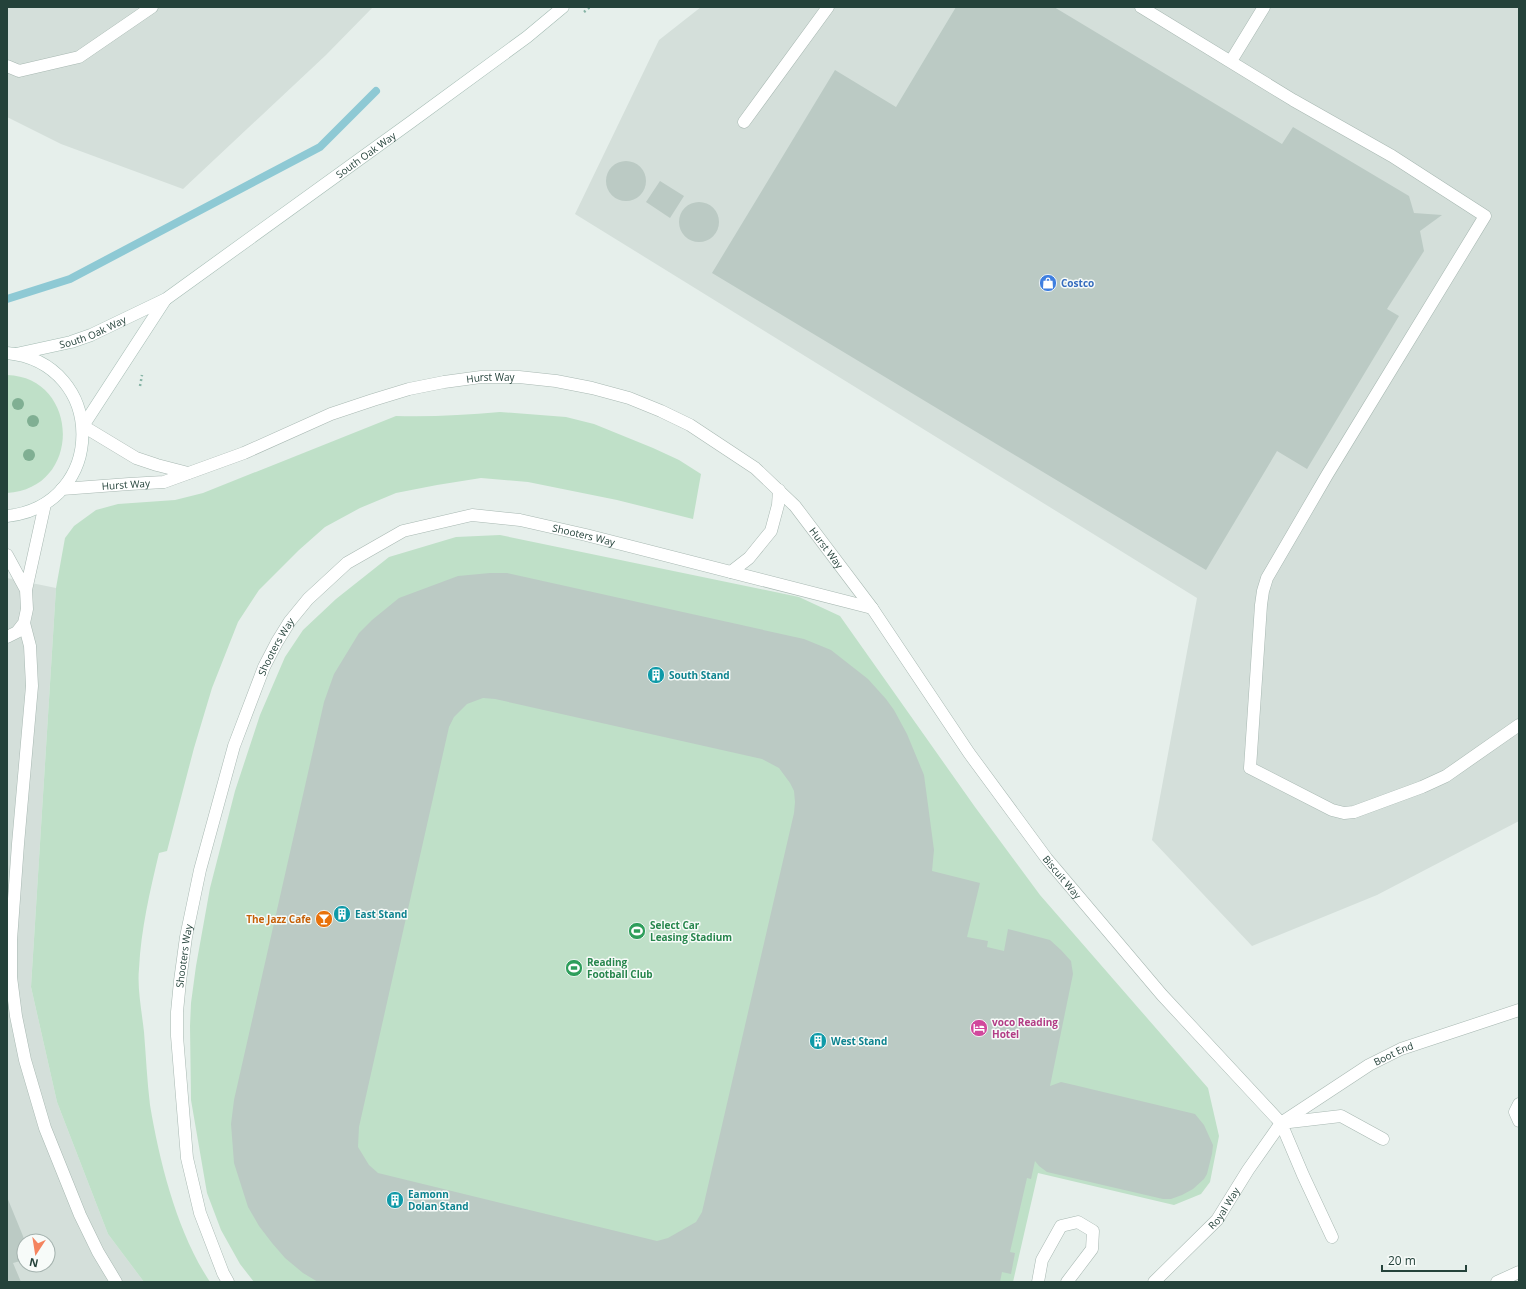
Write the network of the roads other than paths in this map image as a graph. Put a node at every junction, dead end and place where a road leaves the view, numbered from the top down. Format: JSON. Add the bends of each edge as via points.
{"nodes":[{"id":1,"x":152,"y":7,"type":"edge"},
{"id":2,"x":563,"y":7,"type":"edge"},
{"id":3,"x":828,"y":7,"type":"edge"},
{"id":4,"x":1141,"y":7,"type":"edge"},
{"id":5,"x":1264,"y":7,"type":"edge"},
{"id":6,"x":1231,"y":61,"type":"junction"},
{"id":7,"x":7,"y":66,"type":"edge"},
{"id":8,"x":744,"y":122,"type":"dead end"},
{"id":9,"x":166,"y":299,"type":"junction"},
{"id":10,"x":12,"y":354,"type":"edge"},
{"id":11,"x":83,"y":426,"type":"junction"},
{"id":12,"x":188,"y":473,"type":"junction"},
{"id":13,"x":62,"y":489,"type":"junction"},
{"id":14,"x":780,"y":490,"type":"junction"},
{"id":15,"x":45,"y":504,"type":"junction"},
{"id":16,"x":7,"y":516,"type":"edge"},
{"id":17,"x":7,"y":555,"type":"edge"},
{"id":18,"x":731,"y":572,"type":"junction"},
{"id":19,"x":26,"y":590,"type":"junction"},
{"id":20,"x":872,"y":608,"type":"junction"},
{"id":21,"x":24,"y":623,"type":"junction"},
{"id":22,"x":7,"y":637,"type":"edge"},
{"id":23,"x":1519,"y":725,"type":"edge"},
{"id":24,"x":1519,"y":1010,"type":"edge"},
{"id":25,"x":1519,"y":1104,"type":"edge"},
{"id":26,"x":1519,"y":1121,"type":"edge"},
{"id":27,"x":1281,"y":1123,"type":"junction"},
{"id":28,"x":1383,"y":1139,"type":"dead end"},
{"id":29,"x":1332,"y":1237,"type":"dead end"},
{"id":30,"x":1519,"y":1272,"type":"edge"},
{"id":31,"x":116,"y":1282,"type":"edge"},
{"id":32,"x":228,"y":1282,"type":"edge"},
{"id":33,"x":1038,"y":1282,"type":"edge"},
{"id":34,"x":1067,"y":1282,"type":"edge"},
{"id":35,"x":1154,"y":1282,"type":"edge"},
{"id":36,"x":1497,"y":1282,"type":"edge"}],
"edges":[{"from":1,"to":7,"type":"street","via":[[79,57],[19,71]]},
{"from":2,"to":9,"type":"street","name":"South Oak Way","via":[[527,37]]},
{"from":3,"to":8,"type":"street"},
{"from":4,"to":6,"type":"street"},
{"from":5,"to":6,"type":"street"},
{"from":6,"to":23,"type":"street","via":[[1292,100],[1392,156],[1485,216],[1267,578],[1261,605],[1250,768],[1332,810],[1354,812],[1446,776]]},
{"from":9,"to":10,"type":"street","name":"South Oak Way","via":[[91,336]]},
{"from":9,"to":11,"type":"street","name":"South Oak Way"},
{"from":10,"to":11,"type":"street","via":[[31,358],[44,365],[66,385],[75,398]]},
{"from":11,"to":12,"type":"street","name":"Hurst Way","via":[[136,458]]},
{"from":11,"to":13,"type":"street","via":[[83,444],[79,460],[72,476]]},
{"from":12,"to":13,"type":"street","name":"Hurst Way","via":[[164,482]]},
{"from":12,"to":14,"type":"street","name":"Hurst Way","via":[[244,453],[331,414],[409,389],[481,377],[519,377],[592,388],[661,410],[690,425],[755,468]]},
{"from":13,"to":15,"type":"street"},
{"from":14,"to":18,"type":"street","via":[[770,531],[748,558]]},
{"from":14,"to":20,"type":"street","name":"Hurst Way"},
{"from":15,"to":16,"type":"street"},
{"from":15,"to":19,"type":"street"},
{"from":17,"to":19,"type":"street"},
{"from":18,"to":20,"type":"street","name":"Shooters Way"},
{"from":18,"to":32,"type":"street","name":"Shooters Way","via":[[520,520],[472,515],[404,531],[347,563],[308,599],[290,621],[264,667],[234,746],[200,870],[186,937],[177,1012],[187,1158],[200,1213]]},
{"from":19,"to":21,"type":"street","via":[[27,609]]},
{"from":20,"to":27,"type":"street","name":"Biscuit Way","via":[[969,753],[1047,859],[1162,996]]},
{"from":21,"to":22,"type":"street","via":[[17,632]]},
{"from":21,"to":31,"type":"street","via":[[30,646],[32,686],[11,940],[11,977],[16,1016],[25,1060],[46,1128],[80,1215]]},
{"from":24,"to":27,"type":"street","name":"Boot End","via":[[1401,1049],[1369,1065]]},
{"from":25,"to":26,"type":"street","via":[[1515,1112]]},
{"from":27,"to":28,"type":"street","via":[[1341,1116]]},
{"from":27,"to":29,"type":"street"},
{"from":27,"to":35,"type":"street","name":"Royal Way","via":[[1217,1220]]},
{"from":30,"to":36,"type":"street"},
{"from":33,"to":34,"type":"street","via":[[1042,1260],[1062,1226],[1078,1222],[1093,1231],[1092,1249]]}]}
